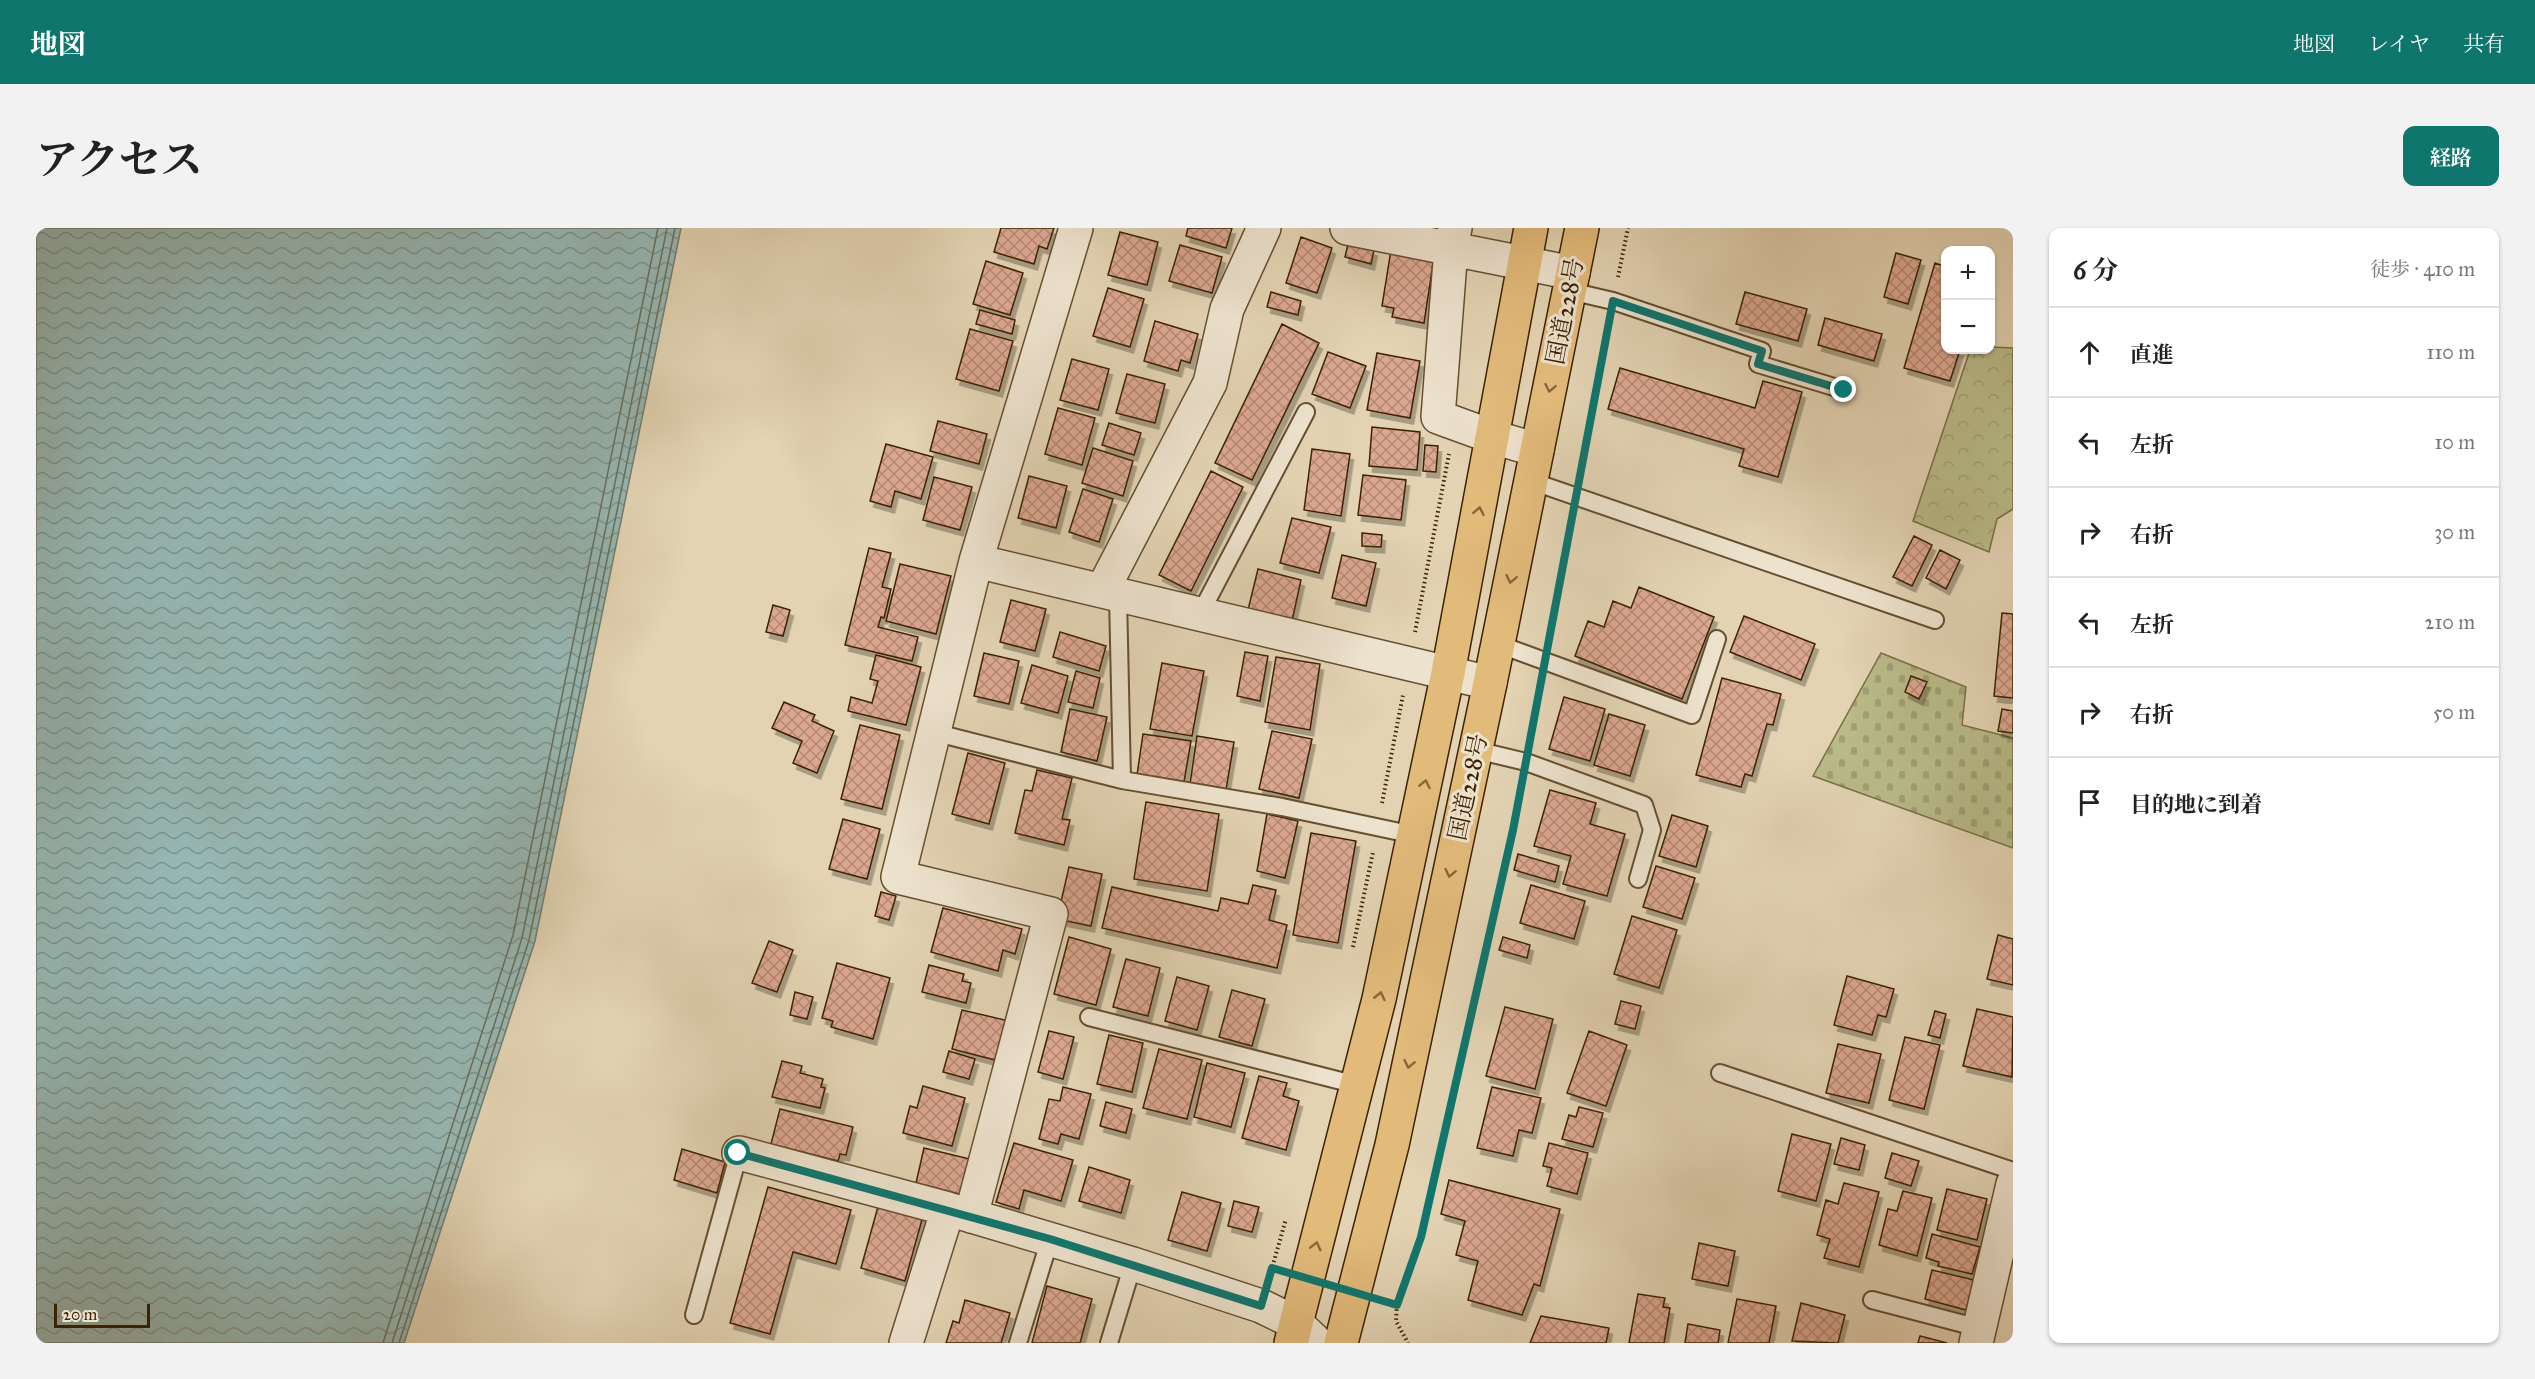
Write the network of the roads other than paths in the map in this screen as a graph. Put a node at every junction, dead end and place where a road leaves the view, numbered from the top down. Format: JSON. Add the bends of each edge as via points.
{"nodes":[{"id":1,"x":1076,"y":228,"type":"edge"},
{"id":2,"x":1264,"y":228,"type":"edge"},
{"id":3,"x":1347,"y":228,"type":"edge"},
{"id":4,"x":1531,"y":228,"type":"edge"},
{"id":5,"x":1582,"y":228,"type":"edge"},
{"id":6,"x":1453,"y":238,"type":"edge"},
{"id":7,"x":1524,"y":264,"type":"junction"},
{"id":8,"x":1571,"y":282,"type":"junction"},
{"id":9,"x":1844,"y":390,"type":"dead end"},
{"id":10,"x":1306,"y":412,"type":"dead end"},
{"id":11,"x":1493,"y":437,"type":"junction"},
{"id":12,"x":1534,"y":466,"type":"junction"},
{"id":13,"x":976,"y":561,"type":"junction"},
{"id":14,"x":1110,"y":593,"type":"junction"},
{"id":15,"x":1200,"y":614,"type":"junction"},
{"id":16,"x":1935,"y":620,"type":"dead end"},
{"id":17,"x":1717,"y":639,"type":"dead end"},
{"id":18,"x":1498,"y":644,"type":"junction"},
{"id":19,"x":1448,"y":673,"type":"junction"},
{"id":20,"x":1490,"y":683,"type":"junction"},
{"id":21,"x":933,"y":732,"type":"junction"},
{"id":22,"x":1476,"y":750,"type":"junction"},
{"id":23,"x":1122,"y":780,"type":"junction"},
{"id":24,"x":1414,"y":835,"type":"junction"},
{"id":25,"x":1638,"y":879,"type":"dead end"},
{"id":26,"x":1089,"y":1017,"type":"dead end"},
{"id":27,"x":1720,"y":1073,"type":"dead end"},
{"id":28,"x":1357,"y":1085,"type":"junction"},
{"id":29,"x":738,"y":1153,"type":"joint"},
{"id":30,"x":2013,"y":1171,"type":"edge"},
{"id":31,"x":2013,"y":1184,"type":"edge"},
{"id":32,"x":960,"y":1213,"type":"junction"},
{"id":33,"x":1050,"y":1239,"type":"junction"},
{"id":34,"x":1133,"y":1264,"type":"junction"},
{"id":35,"x":1872,"y":1300,"type":"dead end"},
{"id":36,"x":694,"y":1314,"type":"dead end"},
{"id":37,"x":1302,"y":1336,"type":"edge"},
{"id":38,"x":1977,"y":1336,"type":"edge"},
{"id":39,"x":906,"y":1343,"type":"edge"},
{"id":40,"x":1018,"y":1343,"type":"edge"},
{"id":41,"x":1110,"y":1343,"type":"edge"},
{"id":42,"x":1341,"y":1343,"type":"edge"}],
"edges":[{"from":1,"to":13,"type":"street"},
{"from":2,"to":14,"type":"street","via":[[1227,309],[1210,383]]},
{"from":3,"to":6,"type":"street"},
{"from":4,"to":7,"type":"highway","name":"国道228号"},
{"from":5,"to":8,"type":"highway","name":"国道228号"},
{"from":6,"to":7,"type":"street"},
{"from":6,"to":11,"type":"street","via":[[1438,417]]},
{"from":7,"to":8,"type":"street"},
{"from":7,"to":11,"type":"highway","name":"国道228号"},
{"from":8,"to":9,"type":"lane","via":[[1613,301],[1762,351],[1758,364]]},
{"from":8,"to":12,"type":"highway","name":"国道228号","one_way":true},
{"from":10,"to":15,"type":"lane"},
{"from":11,"to":12,"type":"street"},
{"from":19,"to":11,"type":"highway","name":"国道228号","one_way":true},
{"from":12,"to":16,"type":"lane","via":[[1575,496]]},
{"from":12,"to":18,"type":"highway","name":"国道228号","one_way":true},
{"from":13,"to":14,"type":"street"},
{"from":13,"to":21,"type":"street"},
{"from":14,"to":15,"type":"street"},
{"from":14,"to":23,"type":"lane"},
{"from":15,"to":19,"type":"street"},
{"from":17,"to":18,"type":"lane","via":[[1692,715]]},
{"from":18,"to":20,"type":"highway","name":"国道228号"},
{"from":19,"to":20,"type":"street"},
{"from":24,"to":19,"type":"highway","name":"国道228号","one_way":true},
{"from":20,"to":22,"type":"highway","name":"国道228号"},
{"from":21,"to":23,"type":"lane"},
{"from":21,"to":32,"type":"street","via":[[898,877],[1051,914]]},
{"from":22,"to":25,"type":"lane","via":[[1526,762],[1644,805],[1652,830]]},
{"from":22,"to":42,"type":"highway","name":"国道228号","one_way":true,"via":[[1392,1145]]},
{"from":23,"to":24,"type":"lane","via":[[1378,825]]},
{"from":28,"to":24,"type":"highway","name":"国道228号","one_way":true},
{"from":26,"to":28,"type":"lane"},
{"from":27,"to":30,"type":"lane"},
{"from":37,"to":28,"type":"highway","name":"国道228号","one_way":true,"via":[[1307,1279]]},
{"from":29,"to":32,"type":"street"},
{"from":29,"to":36,"type":"lane"},
{"from":31,"to":38,"type":"street"},
{"from":32,"to":33,"type":"street"},
{"from":32,"to":39,"type":"street"},
{"from":33,"to":34,"type":"street"},
{"from":33,"to":40,"type":"lane"},
{"from":34,"to":37,"type":"street","via":[[1261,1306]]},
{"from":34,"to":41,"type":"lane"},
{"from":35,"to":38,"type":"lane"}]}
